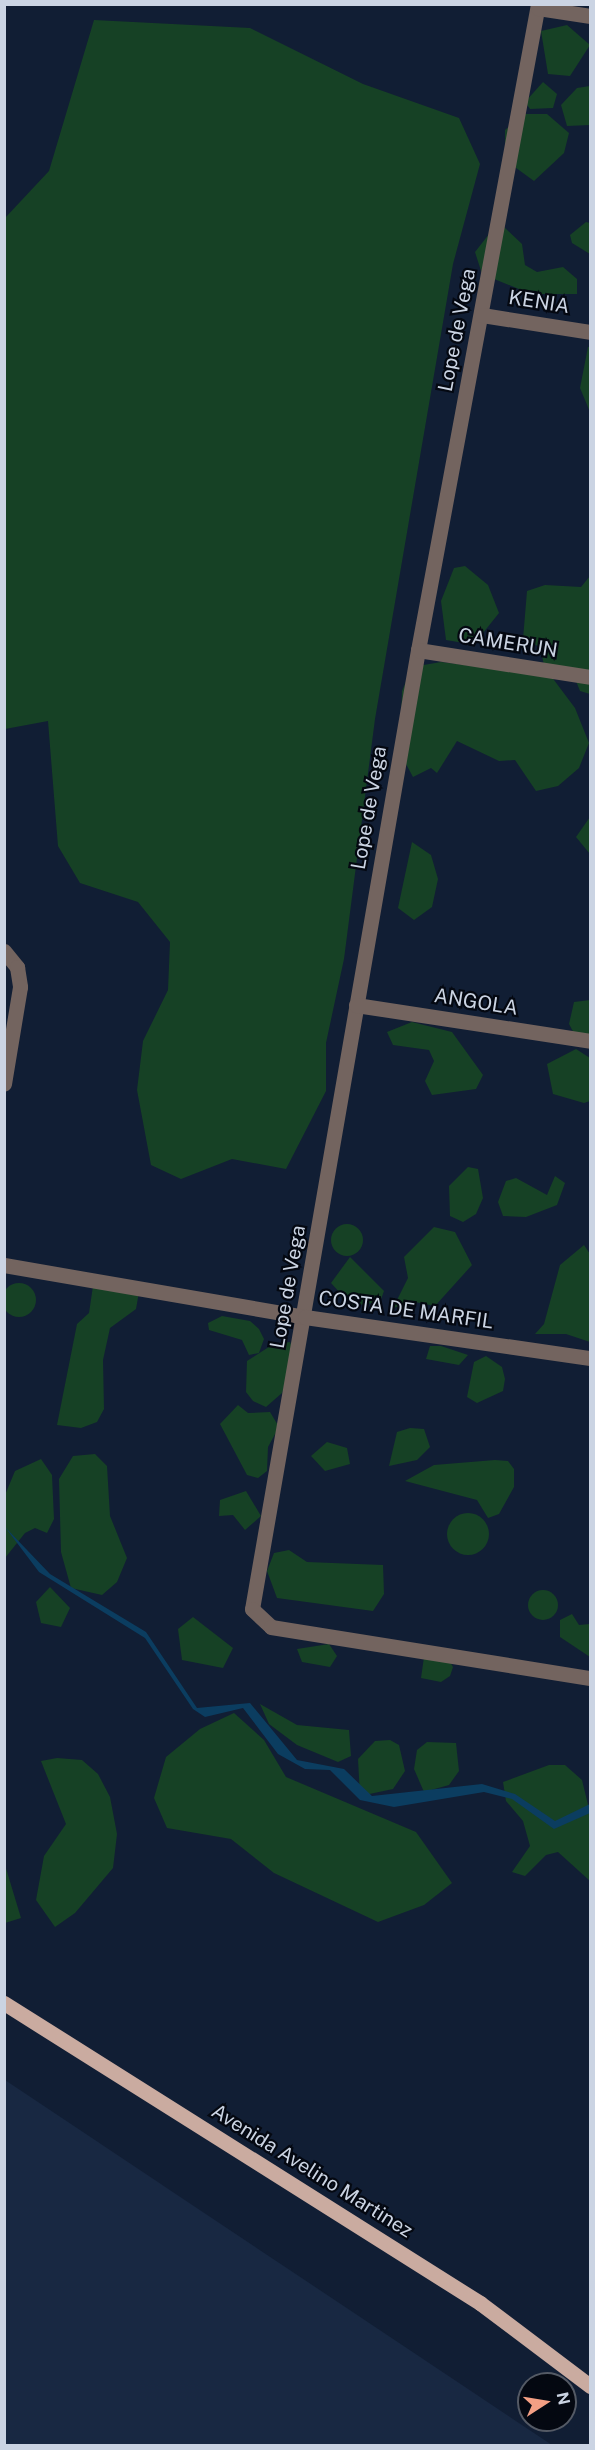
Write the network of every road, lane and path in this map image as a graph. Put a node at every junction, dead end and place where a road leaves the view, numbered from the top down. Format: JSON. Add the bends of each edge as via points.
{"nodes":[{"id":1,"x":538,"y":6,"type":"edge"},
{"id":2,"x":591,"y":15,"type":"edge"},
{"id":3,"x":482,"y":315,"type":"junction"},
{"id":4,"x":591,"y":332,"type":"edge"},
{"id":5,"x":418,"y":650,"type":"junction"},
{"id":6,"x":591,"y":677,"type":"edge"},
{"id":7,"x":4,"y":951,"type":"edge"},
{"id":8,"x":356,"y":1005,"type":"junction"},
{"id":9,"x":591,"y":1041,"type":"edge"},
{"id":10,"x":4,"y":1084,"type":"edge"},
{"id":11,"x":4,"y":1265,"type":"edge"},
{"id":12,"x":305,"y":1317,"type":"junction"},
{"id":13,"x":591,"y":1358,"type":"edge"},
{"id":14,"x":591,"y":1678,"type":"edge"},
{"id":15,"x":4,"y":2002,"type":"edge"},
{"id":16,"x":591,"y":2386,"type":"edge"}],
"edges":[{"from":1,"to":2,"type":"street"},
{"from":1,"to":3,"type":"street","name":"Lope de Vega"},
{"from":3,"to":4,"type":"street","name":"KENIA"},
{"from":3,"to":5,"type":"street","name":"Lope de Vega"},
{"from":5,"to":6,"type":"street","name":"CAMERUN"},
{"from":5,"to":8,"type":"street","name":"Lope de Vega"},
{"from":7,"to":10,"type":"street","via":[[17,967],[20,987]]},
{"from":8,"to":9,"type":"street","name":"ANGOLA"},
{"from":8,"to":12,"type":"street","name":"Lope de Vega"},
{"from":11,"to":12,"type":"street","name":"COSTA DE MARFIL"},
{"from":12,"to":13,"type":"street","name":"COSTA DE MARFIL"},
{"from":12,"to":14,"type":"street","name":"Lope de Vega","via":[[252,1609],[259,1619],[271,1627]]},
{"from":15,"to":16,"type":"main road","name":"Avenida Avelino Martinez","via":[[480,2302]]}]}
